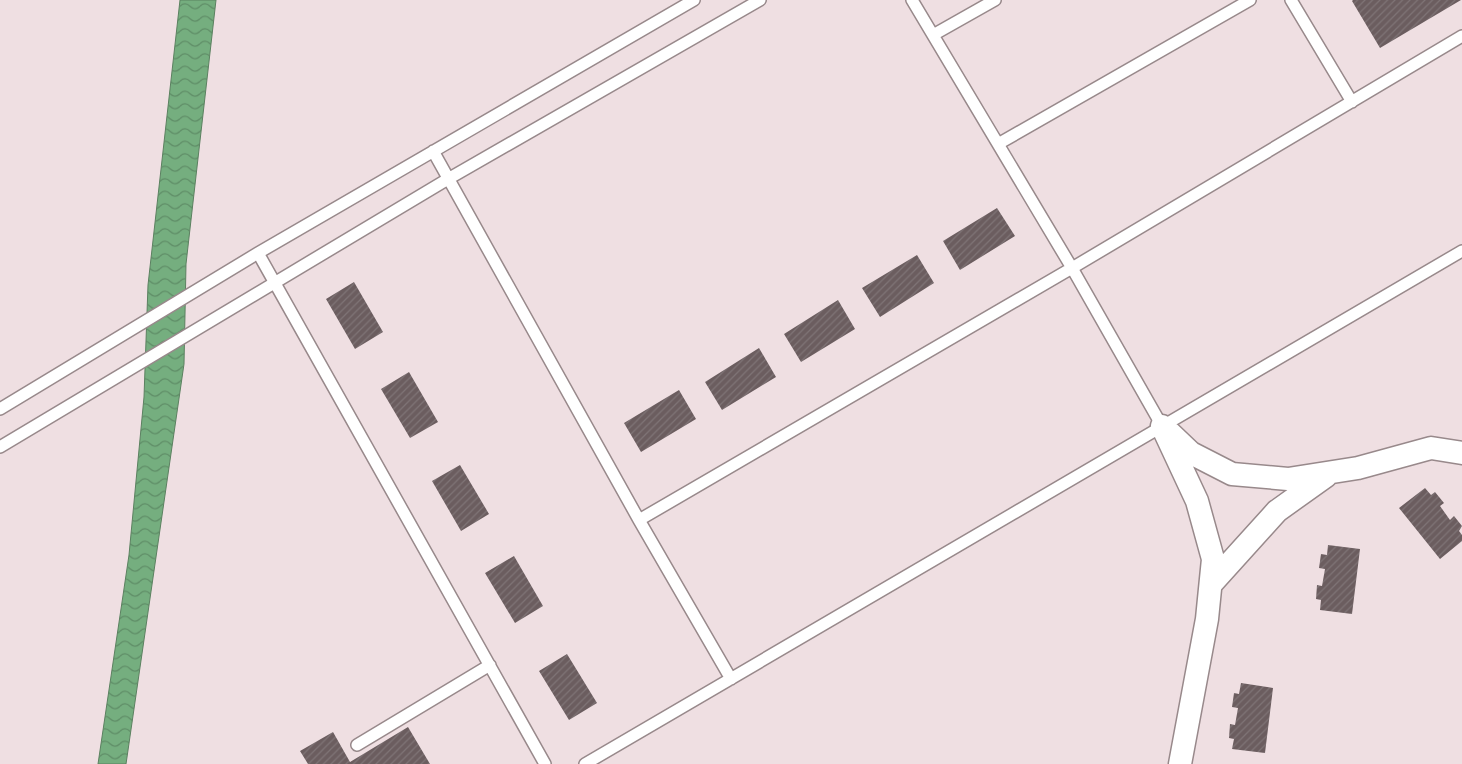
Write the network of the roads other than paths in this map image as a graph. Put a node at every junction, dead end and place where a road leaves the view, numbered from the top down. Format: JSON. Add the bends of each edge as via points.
{"nodes":[{"id":1,"x":694,"y":0,"type":"edge"},
{"id":2,"x":760,"y":0,"type":"edge"},
{"id":3,"x":912,"y":0,"type":"edge"},
{"id":4,"x":995,"y":0,"type":"edge"},
{"id":5,"x":1250,"y":0,"type":"edge"},
{"id":6,"x":1291,"y":0,"type":"edge"},
{"id":7,"x":933,"y":35,"type":"junction"},
{"id":8,"x":1462,"y":36,"type":"edge"},
{"id":9,"x":1352,"y":102,"type":"junction"},
{"id":10,"x":998,"y":144,"type":"junction"},
{"id":11,"x":433,"y":151,"type":"junction"},
{"id":12,"x":448,"y":179,"type":"junction"},
{"id":13,"x":1462,"y":251,"type":"edge"},
{"id":14,"x":258,"y":253,"type":"junction"},
{"id":15,"x":1072,"y":268,"type":"junction"},
{"id":16,"x":276,"y":282,"type":"junction"},
{"id":17,"x":0,"y":410,"type":"edge"},
{"id":18,"x":1162,"y":426,"type":"junction"},
{"id":19,"x":0,"y":447,"type":"edge"},
{"id":20,"x":1462,"y":453,"type":"edge"},
{"id":21,"x":1330,"y":473,"type":"junction"},
{"id":22,"x":639,"y":520,"type":"junction"},
{"id":23,"x":1210,"y":584,"type":"junction"},
{"id":24,"x":490,"y":665,"type":"junction"},
{"id":25,"x":732,"y":678,"type":"junction"},
{"id":26,"x":357,"y":745,"type":"dead end"},
{"id":27,"x":545,"y":764,"type":"edge"},
{"id":28,"x":585,"y":764,"type":"edge"},
{"id":29,"x":1180,"y":764,"type":"edge"}],
"edges":[{"from":1,"to":11,"type":"lane"},
{"from":2,"to":12,"type":"lane"},
{"from":3,"to":7,"type":"lane"},
{"from":4,"to":7,"type":"lane"},
{"from":5,"to":10,"type":"lane"},
{"from":6,"to":9,"type":"lane"},
{"from":7,"to":10,"type":"lane"},
{"from":8,"to":9,"type":"lane"},
{"from":9,"to":15,"type":"lane"},
{"from":10,"to":15,"type":"lane"},
{"from":11,"to":12,"type":"lane"},
{"from":11,"to":14,"type":"lane"},
{"from":12,"to":16,"type":"lane"},
{"from":12,"to":22,"type":"lane"},
{"from":13,"to":18,"type":"lane"},
{"from":14,"to":16,"type":"lane"},
{"from":14,"to":17,"type":"lane"},
{"from":15,"to":18,"type":"lane"},
{"from":15,"to":22,"type":"lane"},
{"from":16,"to":19,"type":"lane"},
{"from":16,"to":24,"type":"lane"},
{"from":18,"to":21,"type":"street","via":[[1191,453],[1232,474],[1288,479]]},
{"from":18,"to":23,"type":"street","via":[[1197,501],[1213,559]]},
{"from":18,"to":25,"type":"lane"},
{"from":20,"to":21,"type":"street","via":[[1431,448]]},
{"from":21,"to":23,"type":"street","via":[[1277,511]]},
{"from":22,"to":25,"type":"lane"},
{"from":23,"to":29,"type":"street","via":[[1207,619]]},
{"from":24,"to":26,"type":"lane"},
{"from":24,"to":27,"type":"lane"},
{"from":25,"to":28,"type":"lane"}]}
